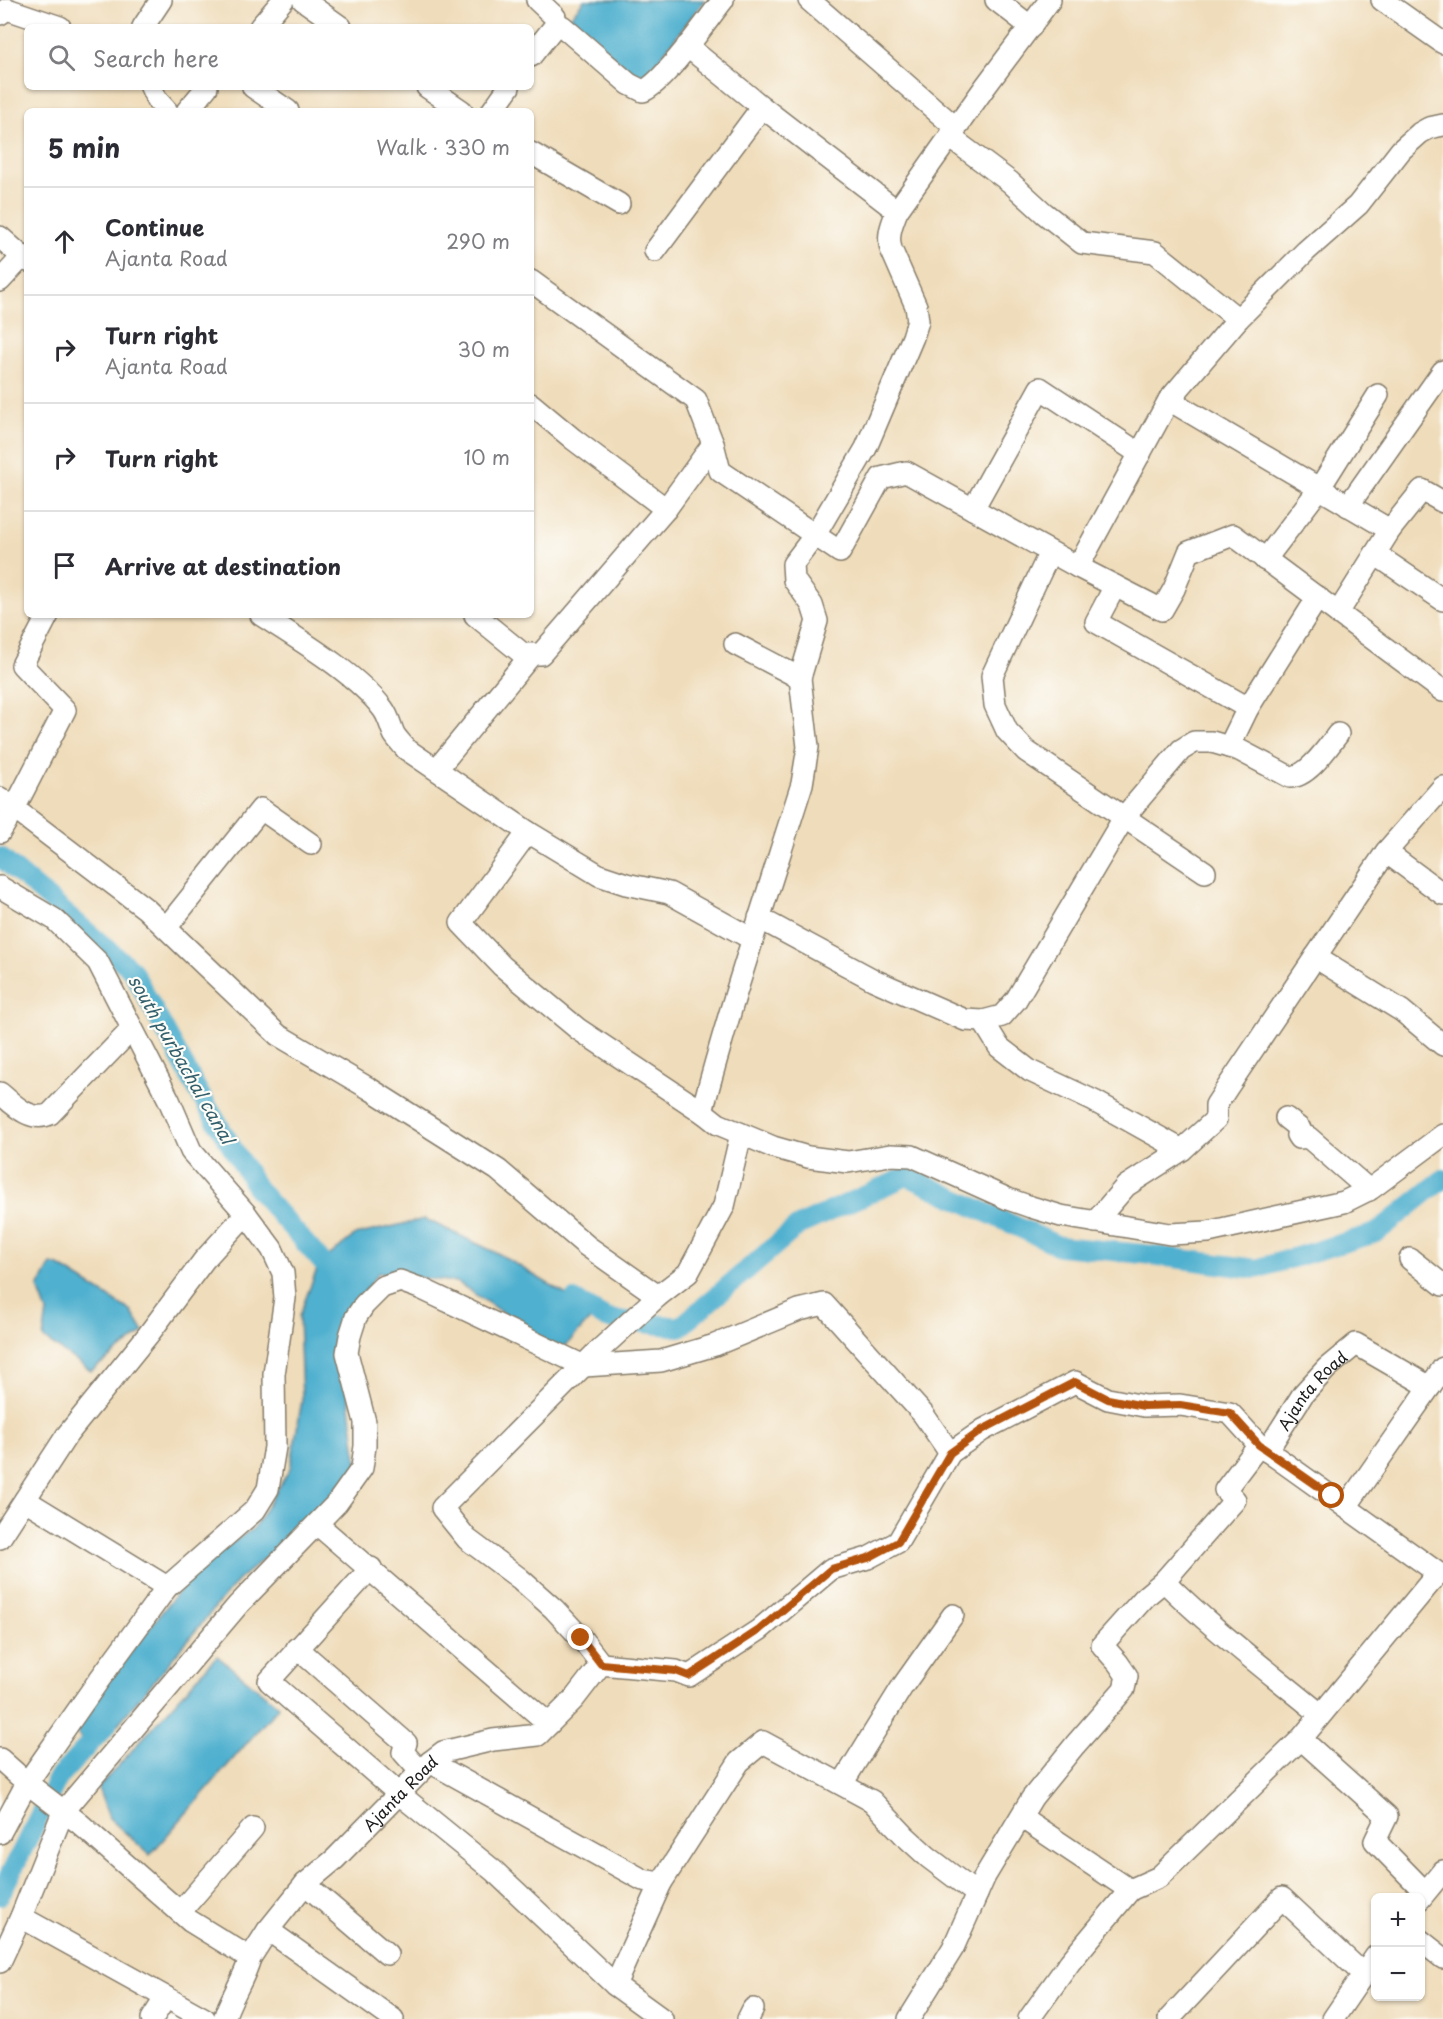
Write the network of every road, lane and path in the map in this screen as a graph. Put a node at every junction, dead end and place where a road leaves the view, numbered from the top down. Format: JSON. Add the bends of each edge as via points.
{"nodes":[{"id":1,"x":162,"y":0,"type":"edge"},
{"id":2,"x":283,"y":0,"type":"edge"},
{"id":3,"x":303,"y":0,"type":"edge"},
{"id":4,"x":537,"y":0,"type":"edge"},
{"id":5,"x":723,"y":0,"type":"edge"},
{"id":6,"x":809,"y":0,"type":"edge"},
{"id":7,"x":996,"y":0,"type":"edge"},
{"id":8,"x":1050,"y":0,"type":"edge"},
{"id":9,"x":1383,"y":0,"type":"edge"},
{"id":10,"x":0,"y":14,"type":"edge"},
{"id":11,"x":555,"y":17,"type":"dead end"},
{"id":12,"x":51,"y":24,"type":"edge"},
{"id":13,"x":145,"y":24,"type":"edge"},
{"id":14,"x":263,"y":24,"type":"edge"},
{"id":15,"x":337,"y":24,"type":"edge"},
{"id":16,"x":1031,"y":27,"type":"junction"},
{"id":17,"x":1443,"y":43,"type":"edge"},
{"id":18,"x":687,"y":46,"type":"junction"},
{"id":19,"x":534,"y":52,"type":"edge"},
{"id":20,"x":152,"y":90,"type":"edge"},
{"id":21,"x":205,"y":90,"type":"edge"},
{"id":22,"x":257,"y":90,"type":"edge"},
{"id":23,"x":431,"y":90,"type":"edge"},
{"id":24,"x":507,"y":90,"type":"edge"},
{"id":25,"x":762,"y":107,"type":"junction"},
{"id":26,"x":164,"y":108,"type":"edge"},
{"id":27,"x":190,"y":108,"type":"edge"},
{"id":28,"x":284,"y":108,"type":"edge"},
{"id":29,"x":458,"y":108,"type":"edge"},
{"id":30,"x":494,"y":108,"type":"edge"},
{"id":31,"x":1443,"y":125,"type":"edge"},
{"id":32,"x":953,"y":132,"type":"junction"},
{"id":33,"x":534,"y":155,"type":"edge"},
{"id":34,"x":619,"y":204,"type":"dead end"},
{"id":35,"x":897,"y":211,"type":"junction"},
{"id":36,"x":0,"y":237,"type":"edge"},
{"id":37,"x":655,"y":251,"type":"dead end"},
{"id":38,"x":24,"y":257,"type":"edge"},
{"id":39,"x":24,"y":259,"type":"edge"},
{"id":40,"x":0,"y":281,"type":"edge"},
{"id":41,"x":534,"y":283,"type":"edge"},
{"id":42,"x":1238,"y":319,"type":"junction"},
{"id":43,"x":1443,"y":371,"type":"edge"},
{"id":44,"x":1378,"y":395,"type":"dead end"},
{"id":45,"x":1169,"y":400,"type":"junction"},
{"id":46,"x":534,"y":406,"type":"edge"},
{"id":47,"x":713,"y":444,"type":"junction"},
{"id":48,"x":1140,"y":454,"type":"junction"},
{"id":49,"x":1319,"y":489,"type":"junction"},
{"id":50,"x":1443,"y":502,"type":"edge"},
{"id":51,"x":1348,"y":506,"type":"junction"},
{"id":52,"x":666,"y":509,"type":"junction"},
{"id":53,"x":973,"y":509,"type":"junction"},
{"id":54,"x":1390,"y":530,"type":"junction"},
{"id":55,"x":815,"y":535,"type":"junction"},
{"id":56,"x":1050,"y":552,"type":"junction"},
{"id":57,"x":1375,"y":554,"type":"junction"},
{"id":58,"x":1266,"y":560,"type":"junction"},
{"id":59,"x":1078,"y":567,"type":"junction"},
{"id":60,"x":1115,"y":586,"type":"junction"},
{"id":61,"x":1318,"y":597,"type":"junction"},
{"id":62,"x":1443,"y":600,"type":"edge"},
{"id":63,"x":1338,"y":613,"type":"junction"},
{"id":64,"x":46,"y":618,"type":"edge"},
{"id":65,"x":266,"y":618,"type":"edge"},
{"id":66,"x":479,"y":618,"type":"edge"},
{"id":67,"x":735,"y":644,"type":"dead end"},
{"id":68,"x":531,"y":655,"type":"junction"},
{"id":69,"x":800,"y":678,"type":"junction"},
{"id":70,"x":1443,"y":691,"type":"edge"},
{"id":71,"x":1248,"y":708,"type":"junction"},
{"id":72,"x":1338,"y":734,"type":"dead end"},
{"id":73,"x":1229,"y":747,"type":"junction"},
{"id":74,"x":437,"y":769,"type":"junction"},
{"id":75,"x":1443,"y":788,"type":"edge"},
{"id":76,"x":5,"y":815,"type":"edge"},
{"id":77,"x":1125,"y":816,"type":"junction"},
{"id":78,"x":528,"y":832,"type":"junction"},
{"id":79,"x":311,"y":844,"type":"dead end"},
{"id":80,"x":1386,"y":852,"type":"junction"},
{"id":81,"x":1205,"y":872,"type":"dead end"},
{"id":82,"x":0,"y":887,"type":"edge"},
{"id":83,"x":1443,"y":894,"type":"edge"},
{"id":84,"x":759,"y":918,"type":"junction"},
{"id":85,"x":166,"y":928,"type":"junction"},
{"id":86,"x":752,"y":939,"type":"junction"},
{"id":87,"x":1315,"y":957,"type":"junction"},
{"id":88,"x":983,"y":1021,"type":"junction"},
{"id":89,"x":131,"y":1030,"type":"junction"},
{"id":90,"x":1443,"y":1045,"type":"edge"},
{"id":91,"x":0,"y":1093,"type":"edge"},
{"id":92,"x":704,"y":1113,"type":"junction"},
{"id":93,"x":1286,"y":1118,"type":"dead end"},
{"id":94,"x":741,"y":1134,"type":"junction"},
{"id":95,"x":1443,"y":1135,"type":"edge"},
{"id":96,"x":1182,"y":1150,"type":"junction"},
{"id":97,"x":1369,"y":1190,"type":"junction"},
{"id":98,"x":246,"y":1215,"type":"junction"},
{"id":99,"x":1095,"y":1222,"type":"junction"},
{"id":100,"x":1410,"y":1259,"type":"dead end"},
{"id":101,"x":1443,"y":1285,"type":"edge"},
{"id":102,"x":658,"y":1296,"type":"junction"},
{"id":103,"x":590,"y":1360,"type":"junction"},
{"id":104,"x":1439,"y":1374,"type":"edge"},
{"id":105,"x":1263,"y":1448,"type":"junction"},
{"id":106,"x":950,"y":1453,"type":"junction"},
{"id":107,"x":25,"y":1500,"type":"junction"},
{"id":108,"x":1346,"y":1507,"type":"junction"},
{"id":109,"x":317,"y":1524,"type":"junction"},
{"id":110,"x":0,"y":1538,"type":"edge"},
{"id":111,"x":371,"y":1568,"type":"junction"},
{"id":112,"x":1441,"y":1571,"type":"edge"},
{"id":113,"x":1164,"y":1581,"type":"junction"},
{"id":114,"x":167,"y":1587,"type":"junction"},
{"id":115,"x":952,"y":1615,"type":"dead end"},
{"id":116,"x":297,"y":1648,"type":"junction"},
{"id":117,"x":601,"y":1664,"type":"junction"},
{"id":118,"x":1320,"y":1714,"type":"junction"},
{"id":119,"x":549,"y":1724,"type":"junction"},
{"id":120,"x":1301,"y":1739,"type":"junction"},
{"id":121,"x":0,"y":1759,"type":"edge"},
{"id":122,"x":425,"y":1766,"type":"junction"},
{"id":123,"x":842,"y":1784,"type":"junction"},
{"id":124,"x":398,"y":1793,"type":"junction"},
{"id":125,"x":43,"y":1796,"type":"junction"},
{"id":126,"x":1021,"y":1817,"type":"junction"},
{"id":127,"x":253,"y":1828,"type":"dead end"},
{"id":128,"x":0,"y":1833,"type":"edge"},
{"id":129,"x":1443,"y":1871,"type":"edge"},
{"id":130,"x":661,"y":1883,"type":"junction"},
{"id":131,"x":305,"y":1884,"type":"junction"},
{"id":132,"x":1130,"y":1890,"type":"junction"},
{"id":133,"x":1421,"y":1893,"type":"edge"},
{"id":134,"x":1425,"y":1893,"type":"edge"},
{"id":135,"x":977,"y":1894,"type":"junction"},
{"id":136,"x":180,"y":1912,"type":"junction"},
{"id":137,"x":21,"y":1917,"type":"junction"},
{"id":138,"x":268,"y":1930,"type":"junction"},
{"id":139,"x":1425,"y":1944,"type":"edge"},
{"id":140,"x":387,"y":1954,"type":"dead end"},
{"id":141,"x":250,"y":1958,"type":"junction"},
{"id":142,"x":1443,"y":1958,"type":"edge"},
{"id":143,"x":0,"y":1962,"type":"edge"},
{"id":144,"x":1371,"y":1962,"type":"edge"},
{"id":145,"x":1362,"y":1973,"type":"junction"},
{"id":146,"x":615,"y":1985,"type":"junction"},
{"id":147,"x":166,"y":1997,"type":"junction"},
{"id":148,"x":1336,"y":2018,"type":"edge"},
{"id":149,"x":153,"y":2019,"type":"edge"},
{"id":150,"x":205,"y":2019,"type":"edge"},
{"id":151,"x":224,"y":2019,"type":"edge"},
{"id":152,"x":393,"y":2019,"type":"edge"},
{"id":153,"x":662,"y":2019,"type":"edge"},
{"id":154,"x":909,"y":2019,"type":"edge"},
{"id":155,"x":1029,"y":2019,"type":"edge"},
{"id":156,"x":1168,"y":2019,"type":"edge"}],
"edges":[{"from":1,"to":13,"type":"street"},
{"from":2,"to":14,"type":"street"},
{"from":3,"to":15,"type":"street"},
{"from":4,"to":11,"type":"street"},
{"from":5,"to":18,"type":"street"},
{"from":6,"to":32,"type":"street"},
{"from":7,"to":16,"type":"street"},
{"from":8,"to":16,"type":"street"},
{"from":9,"to":17,"type":"street"},
{"from":10,"to":12,"type":"street","via":[[7,9]]},
{"from":16,"to":32,"type":"street"},
{"from":18,"to":19,"type":"street","via":[[667,71],[643,91],[629,84],[562,26],[554,27]]},
{"from":18,"to":25,"type":"street"},
{"from":20,"to":26,"type":"street"},
{"from":21,"to":27,"type":"street"},
{"from":22,"to":28,"type":"street"},
{"from":23,"to":29,"type":"street"},
{"from":24,"to":30,"type":"street"},
{"from":25,"to":35,"type":"street"},
{"from":25,"to":37,"type":"street"},
{"from":31,"to":42,"type":"street","via":[[1420,133],[1401,150],[1358,205]]},
{"from":32,"to":35,"type":"street"},
{"from":32,"to":42,"type":"street","via":[[1082,243],[1155,252]]},
{"from":33,"to":34,"type":"street"},
{"from":35,"to":55,"type":"street","via":[[888,240],[916,306],[918,321],[866,448]]},
{"from":36,"to":38,"type":"street"},
{"from":39,"to":40,"type":"street"},
{"from":41,"to":47,"type":"street","via":[[696,400]]},
{"from":42,"to":45,"type":"street"},
{"from":43,"to":51,"type":"street"},
{"from":44,"to":49,"type":"street"},
{"from":45,"to":48,"type":"street"},
{"from":45,"to":49,"type":"street"},
{"from":46,"to":52,"type":"street"},
{"from":47,"to":52,"type":"street"},
{"from":47,"to":55,"type":"street","via":[[720,471]]},
{"from":48,"to":53,"type":"street","via":[[1040,388]]},
{"from":48,"to":59,"type":"street"},
{"from":49,"to":51,"type":"street"},
{"from":49,"to":58,"type":"street"},
{"from":50,"to":54,"type":"street","via":[[1422,490]]},
{"from":51,"to":54,"type":"street"},
{"from":52,"to":68,"type":"street","via":[[541,654]]},
{"from":53,"to":55,"type":"street","via":[[906,472],[881,478],[840,552]]},
{"from":53,"to":56,"type":"street"},
{"from":54,"to":57,"type":"street"},
{"from":55,"to":69,"type":"street","via":[[793,564],[794,580],[812,605],[817,621]]},
{"from":56,"to":59,"type":"street"},
{"from":56,"to":77,"type":"street","via":[[992,676],[995,705],[1007,731],[1026,751]]},
{"from":57,"to":62,"type":"street"},
{"from":57,"to":63,"type":"street"},
{"from":58,"to":60,"type":"street","via":[[1233,535],[1189,552],[1162,610]]},
{"from":58,"to":61,"type":"street"},
{"from":59,"to":60,"type":"street"},
{"from":60,"to":71,"type":"street","via":[[1096,622]]},
{"from":61,"to":63,"type":"street"},
{"from":61,"to":71,"type":"street"},
{"from":63,"to":70,"type":"street"},
{"from":64,"to":76,"type":"street","via":[[22,665],[65,710]]},
{"from":65,"to":74,"type":"street","via":[[360,685],[382,707],[406,748]]},
{"from":66,"to":68,"type":"street","via":[[523,654]]},
{"from":67,"to":69,"type":"street"},
{"from":68,"to":74,"type":"street"},
{"from":69,"to":84,"type":"street","via":[[808,747],[805,768]]},
{"from":71,"to":73,"type":"street"},
{"from":72,"to":73,"type":"street","via":[[1296,777]]},
{"from":73,"to":77,"type":"street","via":[[1194,742],[1181,750]]},
{"from":74,"to":78,"type":"street"},
{"from":75,"to":80,"type":"street"},
{"from":76,"to":85,"type":"street","via":[[146,909]]},
{"from":77,"to":81,"type":"street"},
{"from":77,"to":88,"type":"street","via":[[1016,1000],[1002,1016]]},
{"from":78,"to":86,"type":"street","via":[[599,875],[669,893]]},
{"from":78,"to":92,"type":"street","via":[[461,923],[502,966],[578,1029]]},
{"from":79,"to":85,"type":"street","via":[[261,809]]},
{"from":80,"to":83,"type":"street"},
{"from":80,"to":87,"type":"street"},
{"from":82,"to":89,"type":"street","via":[[54,919],[98,962]]},
{"from":84,"to":86,"type":"street"},
{"from":84,"to":88,"type":"street","via":[[890,987],[965,1020]]},
{"from":85,"to":102,"type":"street","via":[[278,1035],[498,1170],[587,1246]]},
{"from":86,"to":92,"type":"street"},
{"from":87,"to":90,"type":"street","via":[[1402,1011]]},
{"from":87,"to":96,"type":"street","via":[[1221,1097],[1216,1119]]},
{"from":88,"to":96,"type":"street","via":[[999,1047],[1030,1071]]},
{"from":89,"to":91,"type":"street","via":[[43,1118],[19,1109]]},
{"from":89,"to":98,"type":"street","via":[[191,1151]]},
{"from":92,"to":94,"type":"street"},
{"from":93,"to":97,"type":"street","via":[[1300,1129],[1299,1138],[1308,1137]]},
{"from":94,"to":99,"type":"street","via":[[827,1161],[912,1156],[1016,1202]]},
{"from":94,"to":102,"type":"street","via":[[724,1206],[688,1273]]},
{"from":95,"to":97,"type":"street"},
{"from":96,"to":99,"type":"street","via":[[1126,1186]]},
{"from":97,"to":99,"type":"street","via":[[1344,1203],[1208,1232],[1170,1234]]},
{"from":98,"to":107,"type":"street","via":[[204,1260],[67,1435]]},
{"from":98,"to":114,"type":"street","via":[[272,1249],[283,1273],[285,1299],[274,1374],[275,1447],[268,1489],[255,1510]]},
{"from":100,"to":101,"type":"street"},
{"from":102,"to":103,"type":"street"},
{"from":103,"to":106,"type":"street","via":[[661,1361],[824,1304],[923,1414]]},
{"from":103,"to":109,"type":"street","via":[[400,1281],[382,1287],[356,1317],[347,1353],[365,1422],[362,1468]]},
{"from":103,"to":117,"type":"street","via":[[442,1508],[467,1539],[554,1610]]},
{"from":104,"to":105,"type":"street","name":"Ajanta Road","via":[[1356,1344],[1303,1394]]},
{"from":104,"to":108,"type":"street","name":"Ajanta Road"},
{"from":105,"to":106,"type":"street","via":[[1230,1413],[1108,1399],[1075,1382],[982,1430]]},
{"from":105,"to":108,"type":"street"},
{"from":105,"to":113,"type":"street","via":[[1225,1490],[1235,1500]]},
{"from":106,"to":117,"type":"street","via":[[898,1542],[868,1558],[831,1569],[759,1630],[689,1676],[676,1671]]},
{"from":107,"to":110,"type":"street"},
{"from":107,"to":114,"type":"street"},
{"from":108,"to":112,"type":"street"},
{"from":109,"to":111,"type":"street"},
{"from":109,"to":125,"type":"street"},
{"from":111,"to":116,"type":"street"},
{"from":111,"to":119,"type":"street"},
{"from":112,"to":118,"type":"street"},
{"from":113,"to":118,"type":"street","via":[[1239,1649]]},
{"from":113,"to":126,"type":"street","via":[[1102,1645],[1127,1676],[1124,1689],[1032,1798]]},
{"from":114,"to":125,"type":"street","via":[[99,1680]]},
{"from":115,"to":123,"type":"street"},
{"from":116,"to":122,"type":"street","via":[[406,1743],[403,1752]]},
{"from":116,"to":124,"type":"street","via":[[269,1681]]},
{"from":117,"to":119,"type":"street","name":"Ajanta Road"},
{"from":118,"to":120,"type":"street"},
{"from":119,"to":122,"type":"street","name":"Ajanta Road","via":[[538,1735],[493,1740],[443,1752]]},
{"from":120,"to":132,"type":"street","via":[[1159,1876]]},
{"from":120,"to":133,"type":"street","via":[[1387,1816],[1374,1841]]},
{"from":121,"to":125,"type":"street"},
{"from":122,"to":124,"type":"street","name":"Ajanta Road"},
{"from":122,"to":130,"type":"street","via":[[643,1880]]},
{"from":123,"to":130,"type":"street","via":[[763,1742],[739,1762]]},
{"from":123,"to":135,"type":"street","via":[[872,1801],[928,1857]]},
{"from":124,"to":131,"type":"street","name":"Ajanta Road"},
{"from":124,"to":146,"type":"street","via":[[494,1871]]},
{"from":125,"to":128,"type":"street"},
{"from":125,"to":136,"type":"street"},
{"from":125,"to":137,"type":"street"},
{"from":126,"to":132,"type":"street"},
{"from":126,"to":135,"type":"street"},
{"from":127,"to":136,"type":"street"},
{"from":129,"to":134,"type":"street"},
{"from":130,"to":146,"type":"street"},
{"from":131,"to":138,"type":"street","name":"Ajanta Road"},
{"from":131,"to":140,"type":"street"},
{"from":132,"to":155,"type":"street"},
{"from":135,"to":154,"type":"street","via":[[953,1948]]},
{"from":136,"to":141,"type":"street"},
{"from":137,"to":143,"type":"street"},
{"from":137,"to":147,"type":"street"},
{"from":138,"to":141,"type":"street","name":"Ajanta Road"},
{"from":138,"to":152,"type":"street"},
{"from":139,"to":142,"type":"street"},
{"from":141,"to":151,"type":"street","name":"Ajanta Road"},
{"from":144,"to":145,"type":"street"},
{"from":145,"to":148,"type":"street"},
{"from":145,"to":156,"type":"street","via":[[1282,1898]]},
{"from":146,"to":153,"type":"street"},
{"from":147,"to":149,"type":"street"},
{"from":147,"to":150,"type":"street"}]}
